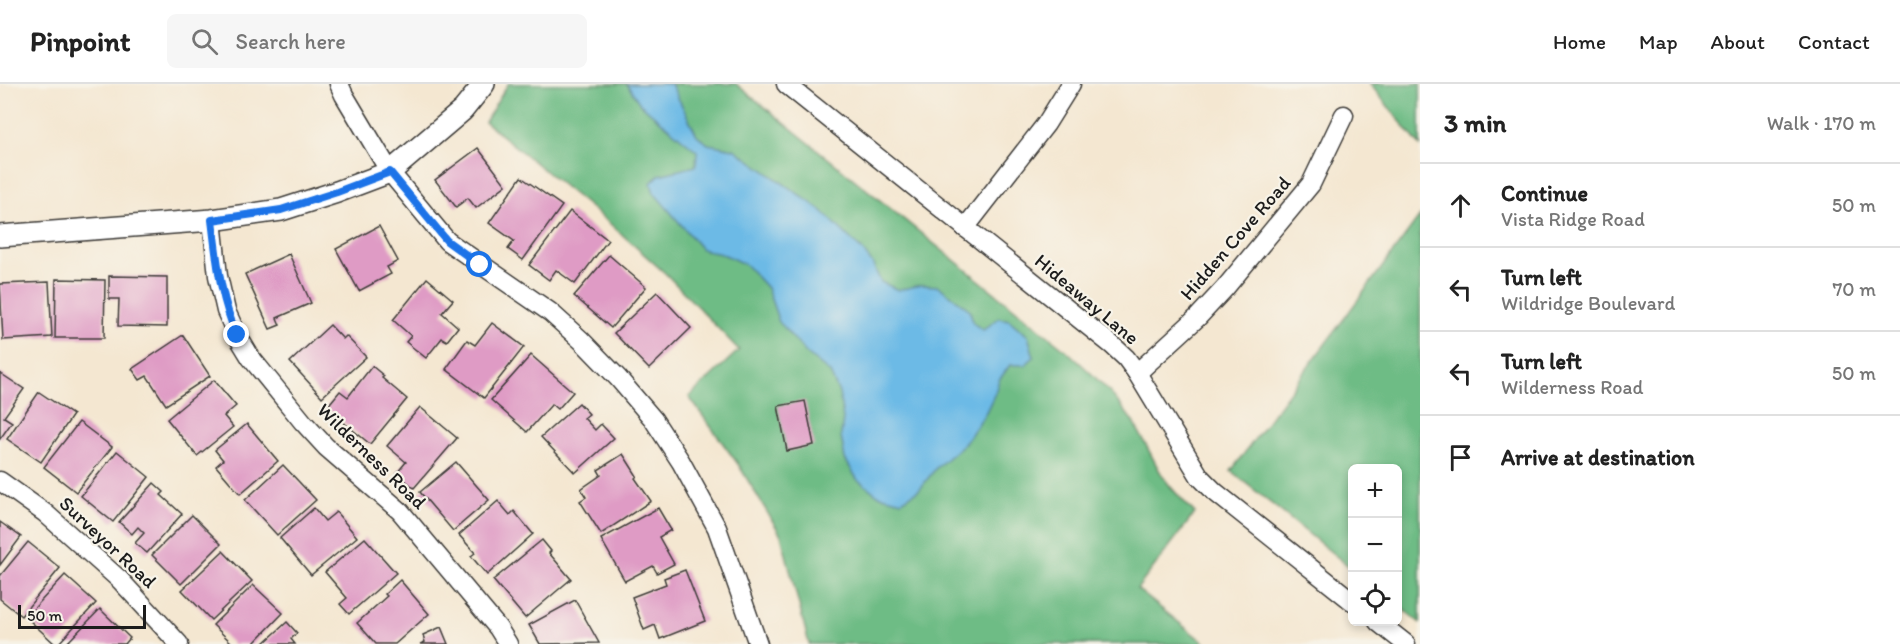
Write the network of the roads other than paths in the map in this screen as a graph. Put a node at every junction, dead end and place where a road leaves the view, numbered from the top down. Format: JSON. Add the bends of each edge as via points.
{"nodes":[{"id":1,"x":339,"y":84,"type":"edge"},
{"id":2,"x":484,"y":84,"type":"edge"},
{"id":3,"x":786,"y":84,"type":"edge"},
{"id":4,"x":1071,"y":84,"type":"edge"},
{"id":5,"x":1344,"y":115,"type":"dead end"},
{"id":6,"x":390,"y":172,"type":"junction"},
{"id":7,"x":212,"y":220,"type":"junction"},
{"id":8,"x":965,"y":228,"type":"junction"},
{"id":9,"x":0,"y":236,"type":"edge"},
{"id":10,"x":1137,"y":373,"type":"junction"},
{"id":11,"x":0,"y":481,"type":"edge"},
{"id":12,"x":1348,"y":597,"type":"edge"},
{"id":13,"x":1384,"y":626,"type":"edge"},
{"id":14,"x":179,"y":644,"type":"edge"},
{"id":15,"x":508,"y":644,"type":"edge"},
{"id":16,"x":758,"y":644,"type":"edge"},
{"id":17,"x":1407,"y":644,"type":"edge"}],
"edges":[{"from":1,"to":6,"type":"street"},
{"from":2,"to":6,"type":"street","via":[[463,110]]},
{"from":3,"to":8,"type":"street","name":"Hideaway Lane"},
{"from":4,"to":8,"type":"street","via":[[1046,124]]},
{"from":5,"to":10,"type":"street","name":"Hidden Cove Road","via":[[1311,184],[1226,288]]},
{"from":6,"to":7,"type":"street","via":[[281,210]]},
{"from":6,"to":16,"type":"street","via":[[447,241],[550,312],[581,339],[653,419],[717,528]]},
{"from":7,"to":9,"type":"street"},
{"from":7,"to":15,"type":"street","name":"Wilderness Road","via":[[226,311],[251,358],[326,447],[400,511]]},
{"from":8,"to":10,"type":"street","name":"Hideaway Lane","via":[[1112,345]]},
{"from":10,"to":12,"type":"street","name":"Hideaway Lane","via":[[1200,477]]},
{"from":11,"to":14,"type":"street","name":"Surveyor Road","via":[[45,513],[120,580]]},
{"from":13,"to":17,"type":"street"}]}
